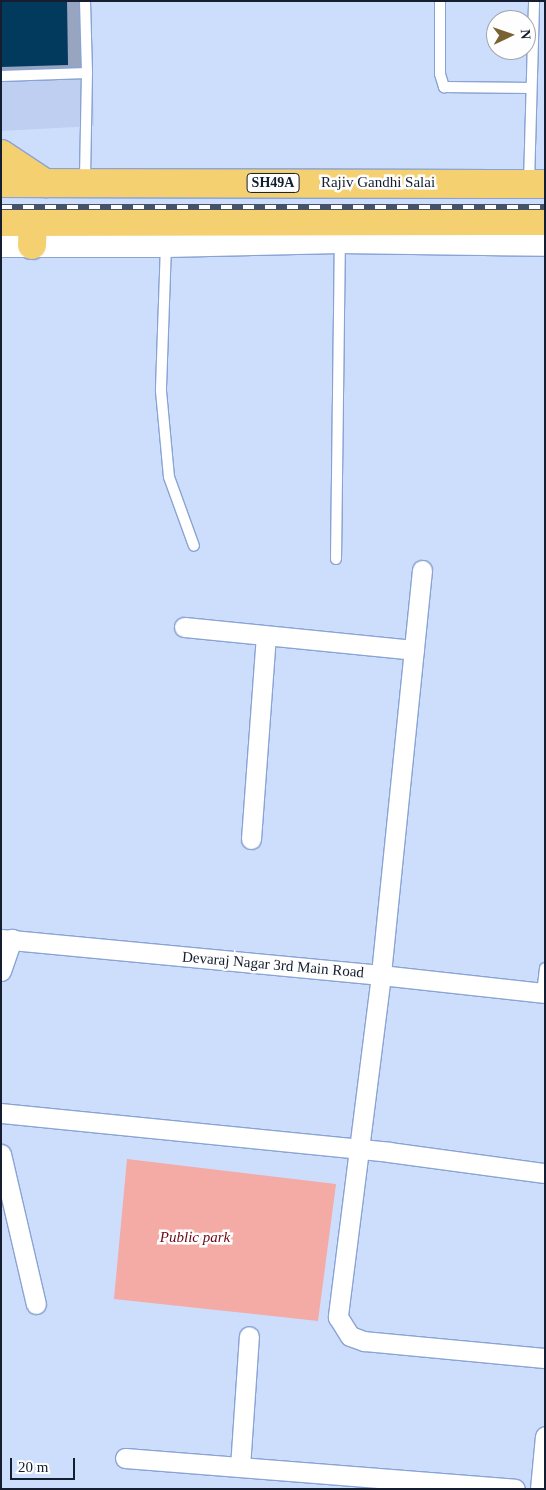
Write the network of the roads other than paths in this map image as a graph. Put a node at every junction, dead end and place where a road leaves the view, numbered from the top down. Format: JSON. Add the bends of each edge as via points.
{"nodes":[{"id":1,"x":85,"y":1,"type":"edge"},
{"id":2,"x":440,"y":1,"type":"edge"},
{"id":3,"x":534,"y":1,"type":"edge"},
{"id":4,"x":87,"y":73,"type":"junction"},
{"id":5,"x":1,"y":76,"type":"edge"},
{"id":6,"x":531,"y":88,"type":"junction"},
{"id":7,"x":1,"y":154,"type":"edge"},
{"id":8,"x":85,"y":182,"type":"junction"},
{"id":9,"x":1,"y":183,"type":"edge"},
{"id":10,"x":45,"y":183,"type":"junction"},
{"id":11,"x":537,"y":184,"type":"edge"},
{"id":12,"x":1,"y":222,"type":"edge"},
{"id":13,"x":545,"y":222,"type":"edge"},
{"id":14,"x":32,"y":233,"type":"junction"},
{"id":15,"x":340,"y":241,"type":"junction"},
{"id":16,"x":545,"y":244,"type":"edge"},
{"id":17,"x":1,"y":245,"type":"edge"},
{"id":18,"x":166,"y":246,"type":"junction"},
{"id":19,"x":194,"y":546,"type":"dead end"},
{"id":20,"x":336,"y":559,"type":"dead end"},
{"id":21,"x":422,"y":570,"type":"dead end"},
{"id":22,"x":184,"y":627,"type":"dead end"},
{"id":23,"x":266,"y":637,"type":"junction"},
{"id":24,"x":414,"y":650,"type":"junction"},
{"id":25,"x":251,"y":839,"type":"dead end"},
{"id":26,"x":6,"y":939,"type":"edge"},
{"id":27,"x":545,"y":968,"type":"edge"},
{"id":28,"x":1,"y":971,"type":"edge"},
{"id":29,"x":381,"y":975,"type":"junction"},
{"id":30,"x":544,"y":993,"type":"edge"},
{"id":31,"x":1,"y":1113,"type":"edge"},
{"id":32,"x":358,"y":1149,"type":"junction"},
{"id":33,"x":1,"y":1154,"type":"edge"},
{"id":34,"x":545,"y":1173,"type":"edge"},
{"id":35,"x":36,"y":1304,"type":"dead end"},
{"id":36,"x":249,"y":1336,"type":"dead end"},
{"id":37,"x":545,"y":1358,"type":"edge"},
{"id":38,"x":545,"y":1436,"type":"edge"},
{"id":39,"x":125,"y":1458,"type":"dead end"},
{"id":40,"x":240,"y":1467,"type":"junction"},
{"id":41,"x":515,"y":1489,"type":"edge"},
{"id":42,"x":540,"y":1489,"type":"edge"}],
"edges":[{"from":1,"to":4,"type":"lane"},
{"from":2,"to":6,"type":"lane","via":[[440,74],[444,87]]},
{"from":3,"to":6,"type":"lane"},
{"from":4,"to":5,"type":"lane"},
{"from":4,"to":8,"type":"lane"},
{"from":6,"to":11,"type":"lane"},
{"from":7,"to":10,"type":"main road"},
{"from":8,"to":10,"type":"main road","name":"Rajiv Gandhi Salai","number":"SH49A"},
{"from":8,"to":11,"type":"main road","name":"Rajiv Gandhi Salai","number":"SH49A"},
{"from":9,"to":10,"type":"main road","name":"Rajiv Gandhi Salai","number":"SH49A"},
{"from":12,"to":14,"type":"main road"},
{"from":13,"to":14,"type":"main road"},
{"from":14,"to":17,"type":"street"},
{"from":14,"to":18,"type":"street"},
{"from":15,"to":16,"type":"street"},
{"from":15,"to":18,"type":"street"},
{"from":15,"to":20,"type":"lane"},
{"from":18,"to":19,"type":"lane","via":[[161,391],[169,477]]},
{"from":21,"to":24,"type":"street"},
{"from":22,"to":23,"type":"street"},
{"from":23,"to":24,"type":"street"},
{"from":23,"to":25,"type":"street"},
{"from":24,"to":29,"type":"street"},
{"from":26,"to":28,"type":"street"},
{"from":26,"to":29,"type":"street","name":"Devaraj Nagar 3rd Main Road"},
{"from":27,"to":30,"type":"lane"},
{"from":29,"to":30,"type":"street","name":"Devaraj Nagar 3rd Main Road"},
{"from":29,"to":32,"type":"street"},
{"from":31,"to":32,"type":"street"},
{"from":32,"to":34,"type":"street"},
{"from":32,"to":37,"type":"street","via":[[338,1316],[350,1336]]},
{"from":33,"to":35,"type":"street"},
{"from":36,"to":40,"type":"street"},
{"from":38,"to":42,"type":"street"},
{"from":39,"to":40,"type":"street"},
{"from":40,"to":41,"type":"street"}]}
